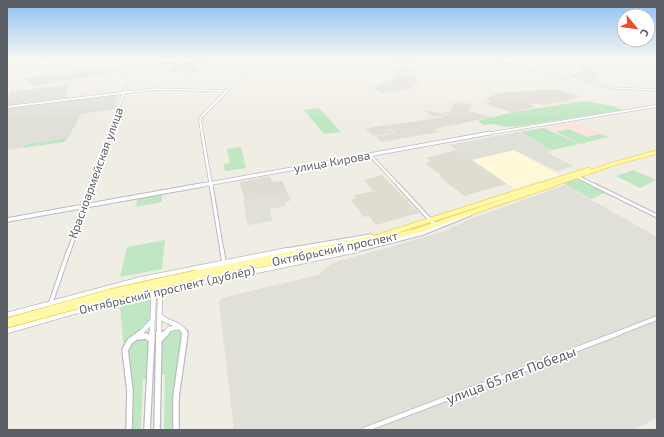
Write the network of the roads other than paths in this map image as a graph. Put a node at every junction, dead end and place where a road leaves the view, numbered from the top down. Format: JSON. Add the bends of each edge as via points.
{"nodes":[{"id":1,"x":127,"y":79,"type":"edge"},
{"id":2,"x":239,"y":79,"type":"edge"},
{"id":3,"x":575,"y":79,"type":"edge"},
{"id":4,"x":657,"y":90,"type":"edge"},
{"id":5,"x":228,"y":91,"type":"junction"},
{"id":6,"x":124,"y":92,"type":"junction"},
{"id":7,"x":657,"y":106,"type":"edge"},
{"id":8,"x":7,"y":107,"type":"edge"},
{"id":9,"x":657,"y":151,"type":"edge"},
{"id":10,"x":370,"y":155,"type":"junction"},
{"id":11,"x":575,"y":175,"type":"junction"},
{"id":12,"x":212,"y":183,"type":"junction"},
{"id":13,"x":489,"y":205,"type":"junction"},
{"id":14,"x":84,"y":206,"type":"junction"},
{"id":15,"x":657,"y":216,"type":"edge"},
{"id":16,"x":7,"y":220,"type":"edge"},
{"id":17,"x":433,"y":223,"type":"junction"},
{"id":18,"x":433,"y":230,"type":"junction"},
{"id":19,"x":393,"y":233,"type":"junction"},
{"id":20,"x":224,"y":262,"type":"junction"},
{"id":21,"x":196,"y":275,"type":"junction"},
{"id":22,"x":156,"y":277,"type":"junction"},
{"id":23,"x":164,"y":288,"type":"junction"},
{"id":24,"x":154,"y":291,"type":"junction"},
{"id":25,"x":51,"y":302,"type":"junction"},
{"id":26,"x":7,"y":315,"type":"edge"},
{"id":27,"x":159,"y":315,"type":"junction"},
{"id":28,"x":48,"y":318,"type":"junction"},
{"id":29,"x":657,"y":318,"type":"edge"},
{"id":30,"x":153,"y":319,"type":"junction"},
{"id":31,"x":7,"y":321,"type":"edge"},
{"id":32,"x":7,"y":325,"type":"edge"},
{"id":33,"x":181,"y":327,"type":"junction"},
{"id":34,"x":7,"y":331,"type":"edge"},
{"id":35,"x":134,"y":338,"type":"junction"},
{"id":36,"x":152,"y":341,"type":"junction"},
{"id":37,"x":159,"y":342,"type":"junction"},
{"id":38,"x":129,"y":430,"type":"edge"},
{"id":39,"x":147,"y":430,"type":"edge"},
{"id":40,"x":157,"y":430,"type":"edge"},
{"id":41,"x":176,"y":430,"type":"edge"},
{"id":42,"x":364,"y":430,"type":"edge"}],
"edges":[{"from":1,"to":6,"type":"street","name":"Красноармейская улица"},
{"from":2,"to":5,"type":"street"},
{"from":3,"to":4,"type":"street","via":[[614,88]]},
{"from":5,"to":6,"type":"street","via":[[169,89]]},
{"from":5,"to":12,"type":"street","via":[[200,120]]},
{"from":6,"to":8,"type":"street"},
{"from":6,"to":14,"type":"street","name":"Красноармейская улица"},
{"from":7,"to":10,"type":"main road","name":"улица Кирова","via":[[504,130]]},
{"from":9,"to":11,"type":"main road","name":"Октябрьский проспект"},
{"from":10,"to":12,"type":"main road","name":"улица Кирова"},
{"from":10,"to":17,"type":"street"},
{"from":11,"to":13,"type":"main road","name":"Октябрьский проспект"},
{"from":11,"to":15,"type":"street"},
{"from":11,"to":17,"type":"main road","name":"Октябрьский проспект"},
{"from":12,"to":14,"type":"main road","name":"улица Кирова"},
{"from":12,"to":20,"type":"street"},
{"from":13,"to":17,"type":"main road","name":"Октябрьский проспект"},
{"from":13,"to":18,"type":"main road","name":"Октябрьский проспект (дублёр)"},
{"from":14,"to":16,"type":"main road","name":"улица Кирова"},
{"from":14,"to":25,"type":"street","name":"Красноармейская улица"},
{"from":17,"to":18,"type":"street"},
{"from":17,"to":19,"type":"main road","name":"Октябрьский проспект"},
{"from":17,"to":21,"type":"main road","name":"Октябрьский проспект","via":[[411,233],[361,245]]},
{"from":18,"to":23,"type":"main road","name":"Октябрьский проспект (дублёр)","via":[[362,249]]},
{"from":19,"to":20,"type":"main road","name":"Октябрьский проспект (дублёр)"},
{"from":19,"to":21,"type":"main road","name":"Октябрьский проспект"},
{"from":20,"to":22,"type":"main road","name":"Октябрьский проспект (дублёр)"},
{"from":21,"to":31,"type":"main road","name":"Октябрьский проспект","bridge":true,"via":[[110,292]]},
{"from":21,"to":32,"type":"main road","name":"Октябрьский проспект","bridge":true},
{"from":22,"to":24,"type":"main road"},
{"from":22,"to":25,"type":"main road","name":"Октябрьский проспект (дублёр)"},
{"from":23,"to":24,"type":"main road","name":"Октябрьский проспект (дублёр)"},
{"from":23,"to":27,"type":"main road","via":[[160,295]]},
{"from":24,"to":28,"type":"main road","name":"Октябрьский проспект (дублёр)"},
{"from":24,"to":30,"type":"main road"},
{"from":25,"to":26,"type":"main road","name":"Октябрьский проспект (дублёр)"},
{"from":25,"to":28,"type":"street","via":[[60,302],[62,306]]},
{"from":27,"to":33,"type":"main road","via":[[163,320]]},
{"from":27,"to":37,"type":"main road"},
{"from":28,"to":34,"type":"main road","name":"Октябрьский проспект (дублёр)"},
{"from":29,"to":42,"type":"street","name":"улица 65 лет Победы"},
{"from":30,"to":35,"type":"main road","via":[[147,328]]},
{"from":30,"to":36,"type":"main road"},
{"from":33,"to":37,"type":"main road","via":[[169,329]]},
{"from":33,"to":41,"type":"main road","via":[[185,331],[185,338],[176,397]]},
{"from":35,"to":36,"type":"main road","via":[[144,336]]},
{"from":35,"to":38,"type":"main road","via":[[125,350],[130,396]]},
{"from":36,"to":39,"type":"main road"},
{"from":37,"to":40,"type":"main road"}]}
